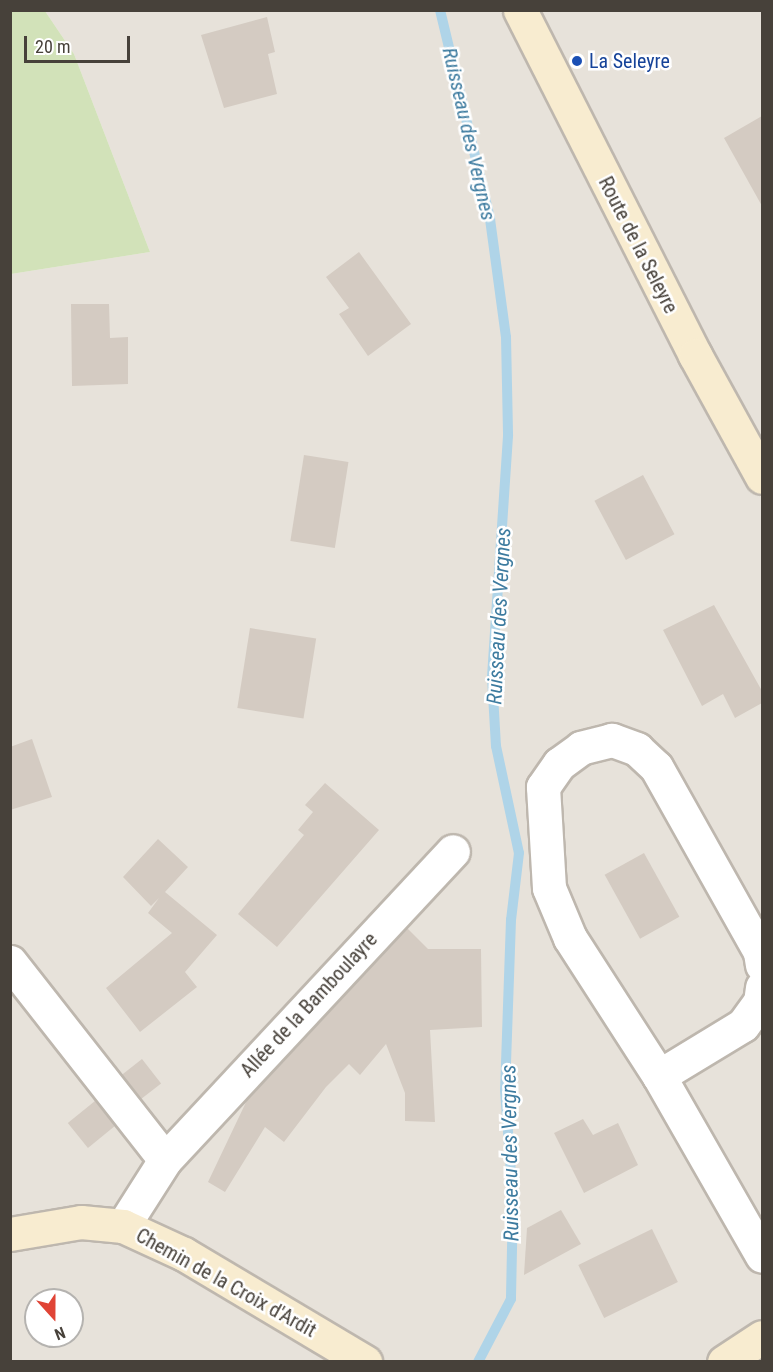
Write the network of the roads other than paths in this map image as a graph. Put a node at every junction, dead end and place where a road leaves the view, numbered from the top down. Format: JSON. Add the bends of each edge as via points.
{"nodes":[{"id":1,"x":520,"y":10,"type":"edge"},
{"id":2,"x":762,"y":477,"type":"edge"},
{"id":3,"x":453,"y":851,"type":"dead end"},
{"id":4,"x":10,"y":962,"type":"edge"},
{"id":5,"x":762,"y":965,"type":"edge"},
{"id":6,"x":762,"y":987,"type":"edge"},
{"id":7,"x":659,"y":1076,"type":"junction"},
{"id":8,"x":165,"y":1160,"type":"junction"},
{"id":9,"x":123,"y":1226,"type":"junction"},
{"id":10,"x":10,"y":1234,"type":"edge"},
{"id":11,"x":762,"y":1256,"type":"edge"},
{"id":12,"x":762,"y":1337,"type":"edge"},
{"id":13,"x":365,"y":1362,"type":"edge"},
{"id":14,"x":724,"y":1362,"type":"edge"}],
"edges":[{"from":1,"to":2,"type":"street","name":"Route de la Seleyre","via":[[695,355]]},
{"from":3,"to":8,"type":"street","name":"Allée de la Bamboulayre"},
{"from":4,"to":8,"type":"street"},
{"from":5,"to":7,"type":"street","via":[[760,952],[656,767],[638,749],[612,740],[581,748],[559,764],[543,787],[549,888],[570,938]]},
{"from":6,"to":7,"type":"street","via":[[760,1002],[743,1024]]},
{"from":7,"to":11,"type":"street"},
{"from":8,"to":9,"type":"street","name":"Allée de la Bamboulayre"},
{"from":9,"to":10,"type":"street","name":"Chemin de la Croix d'Ardit","via":[[81,1222]]},
{"from":9,"to":13,"type":"street","name":"Chemin de la Croix d'Ardit","via":[[184,1254]]},
{"from":12,"to":14,"type":"street"}]}
